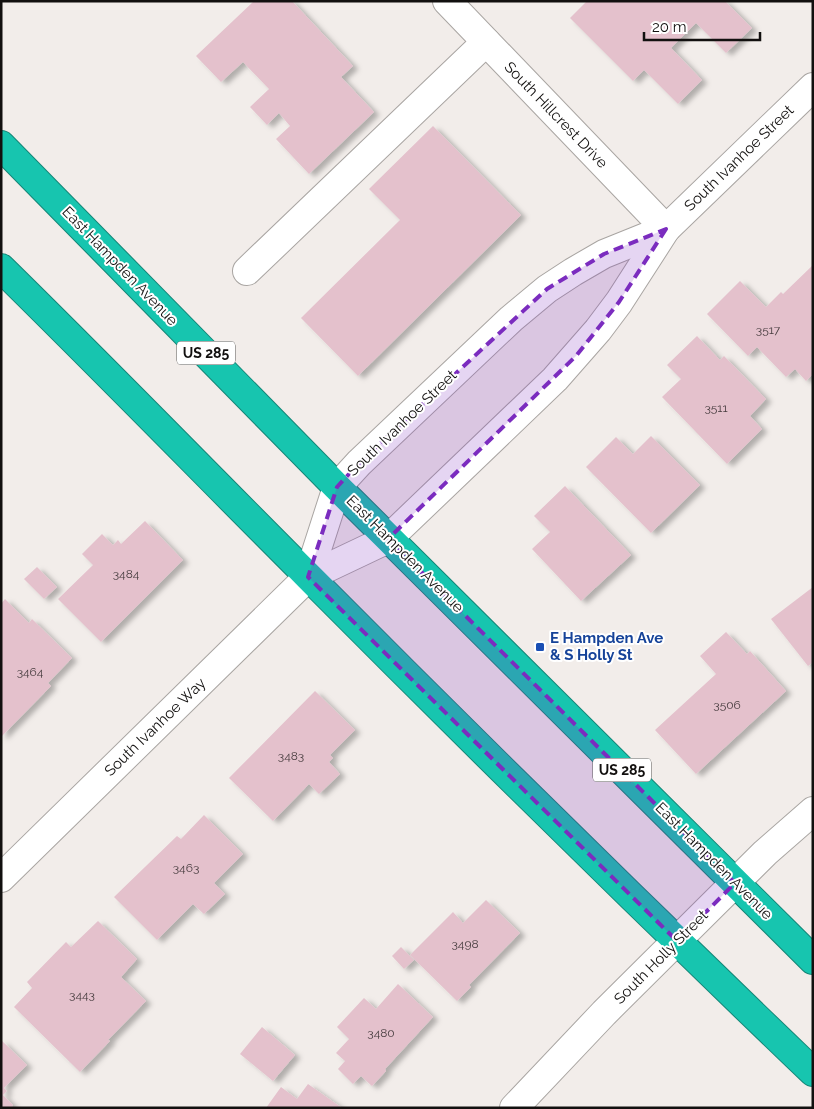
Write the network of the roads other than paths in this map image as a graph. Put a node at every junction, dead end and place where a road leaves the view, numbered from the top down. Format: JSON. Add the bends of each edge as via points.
{"nodes":[{"id":1,"x":448,"y":1,"type":"edge"},
{"id":2,"x":486,"y":42,"type":"junction"},
{"id":3,"x":813,"y":87,"type":"edge"},
{"id":4,"x":1,"y":144,"type":"edge"},
{"id":5,"x":666,"y":229,"type":"junction"},
{"id":6,"x":1,"y":268,"type":"edge"},
{"id":7,"x":247,"y":271,"type":"dead end"},
{"id":8,"x":336,"y":487,"type":"junction"},
{"id":9,"x":388,"y":539,"type":"junction"},
{"id":10,"x":308,"y":576,"type":"junction"},
{"id":11,"x":813,"y":811,"type":"edge"},
{"id":12,"x":1,"y":878,"type":"edge"},
{"id":13,"x":735,"y":883,"type":"junction"},
{"id":14,"x":677,"y":941,"type":"junction"},
{"id":15,"x":813,"y":960,"type":"edge"},
{"id":16,"x":813,"y":1072,"type":"edge"},
{"id":17,"x":514,"y":1108,"type":"edge"}],
"edges":[{"from":1,"to":2,"type":"street","name":"South Hillcrest Drive"},
{"from":2,"to":5,"type":"street","name":"South Hillcrest Drive"},
{"from":2,"to":7,"type":"street"},
{"from":3,"to":5,"type":"street","name":"South Ivanhoe Street"},
{"from":4,"to":8,"type":"highway","name":"East Hampden Avenue","number":"US 285"},
{"from":5,"to":8,"type":"street","name":"South Ivanhoe Street","via":[[604,254],[548,289],[504,326]]},
{"from":5,"to":9,"type":"street","name":"South Ivanhoe Street","via":[[619,302],[576,356]]},
{"from":6,"to":10,"type":"highway"},
{"from":8,"to":9,"type":"highway","name":"East Hampden Avenue","number":"US 285"},
{"from":8,"to":10,"type":"street","name":"South Ivanhoe Street"},
{"from":9,"to":10,"type":"street","name":"South Ivanhoe Street"},
{"from":9,"to":13,"type":"highway","name":"East Hampden Avenue","number":"US 285"},
{"from":10,"to":12,"type":"street","name":"South Ivanhoe Way"},
{"from":10,"to":14,"type":"highway"},
{"from":11,"to":13,"type":"street","name":"South Holly Street"},
{"from":13,"to":14,"type":"street","name":"South Holly Street"},
{"from":13,"to":15,"type":"highway","name":"East Hampden Avenue","number":"US 285"},
{"from":14,"to":16,"type":"highway"},
{"from":14,"to":17,"type":"street","name":"South Holly Street"}]}
